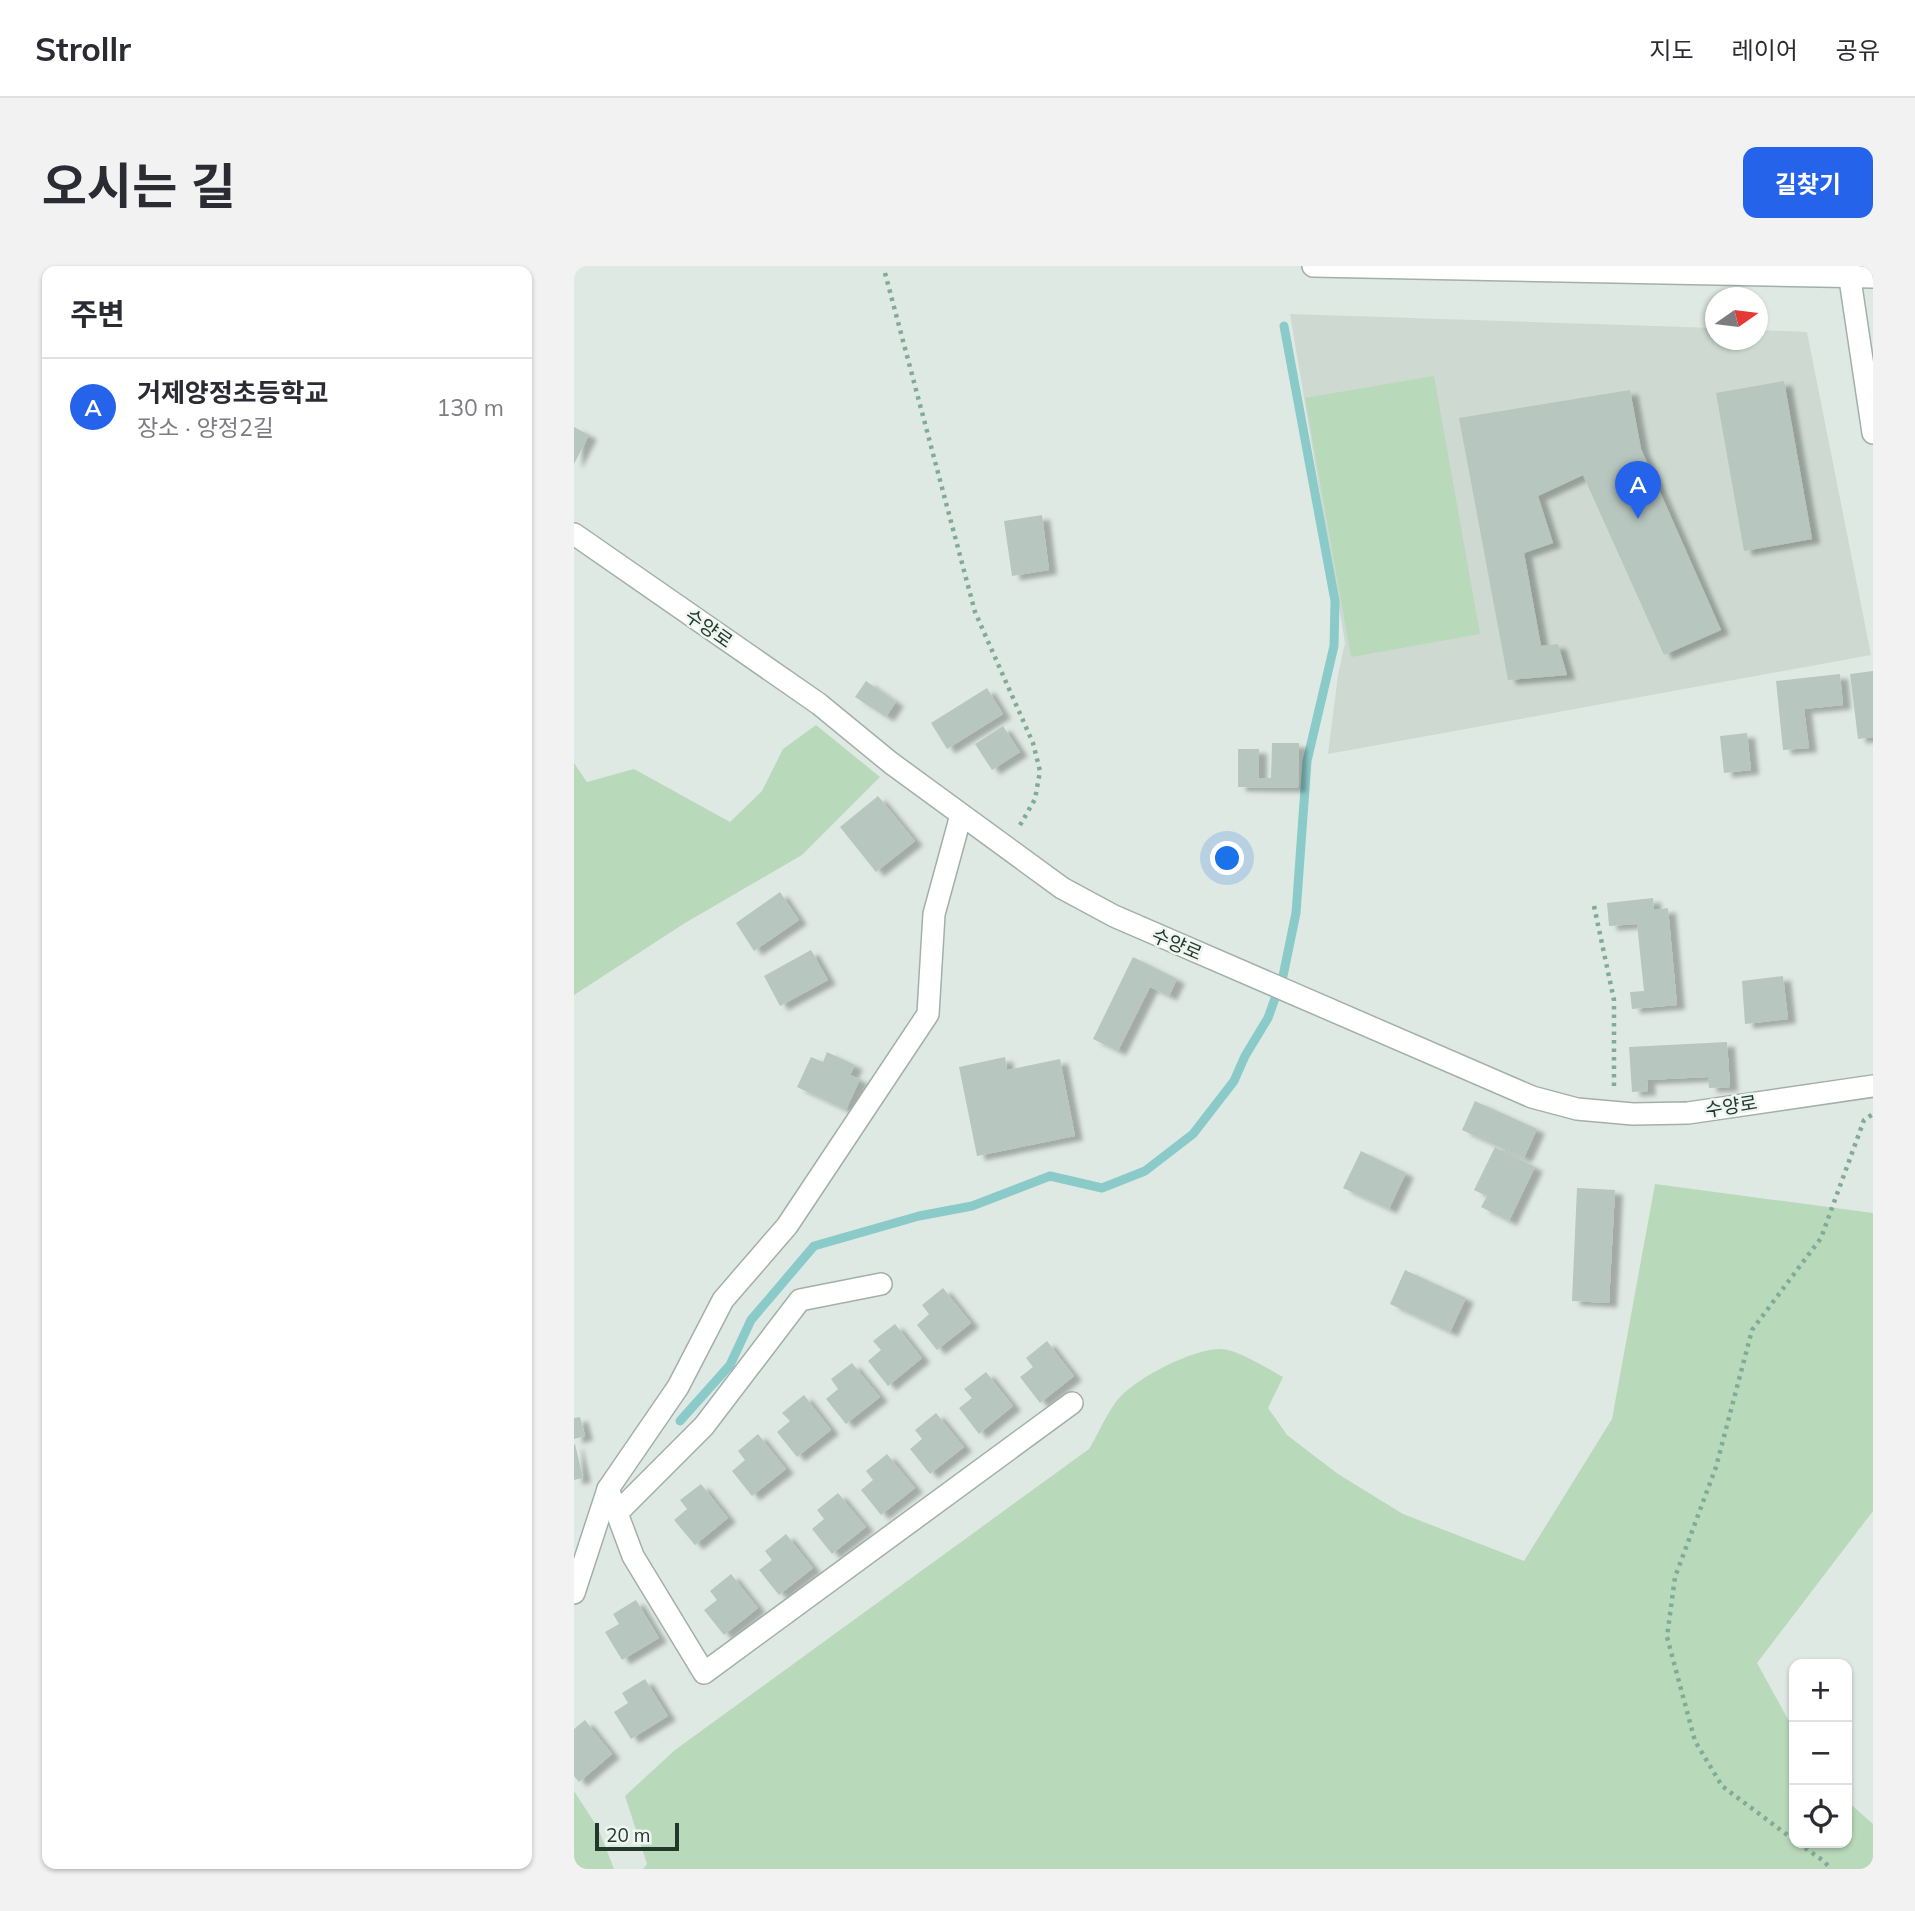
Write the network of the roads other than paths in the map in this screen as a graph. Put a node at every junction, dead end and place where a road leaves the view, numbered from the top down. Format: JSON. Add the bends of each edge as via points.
{"nodes":[{"id":1,"x":1313,"y":266,"type":"edge"},
{"id":2,"x":1849,"y":272,"type":"edge"},
{"id":3,"x":1873,"y":277,"type":"edge"},
{"id":4,"x":1873,"y":433,"type":"edge"},
{"id":5,"x":574,"y":534,"type":"edge"},
{"id":6,"x":961,"y":815,"type":"junction"},
{"id":7,"x":1873,"y":1086,"type":"edge"},
{"id":8,"x":881,"y":1284,"type":"dead end"},
{"id":9,"x":1072,"y":1403,"type":"dead end"},
{"id":10,"x":608,"y":1489,"type":"junction"},
{"id":11,"x":617,"y":1513,"type":"junction"},
{"id":12,"x":574,"y":1593,"type":"edge"}],
"edges":[{"from":1,"to":2,"type":"street"},
{"from":2,"to":3,"type":"street"},
{"from":2,"to":4,"type":"street"},
{"from":5,"to":6,"type":"street","name":"수양로","via":[[819,704]]},
{"from":6,"to":7,"type":"street","name":"수양로","via":[[1062,888],[1114,916],[1532,1097],[1615,1113],[1688,1113]]},
{"from":6,"to":10,"type":"street","via":[[934,914],[928,1014],[787,1226],[723,1300],[678,1387]]},
{"from":8,"to":11,"type":"street","via":[[800,1300],[704,1426]]},
{"from":9,"to":11,"type":"street","via":[[704,1673],[633,1556]]},
{"from":10,"to":11,"type":"street"},
{"from":10,"to":12,"type":"street"}]}
